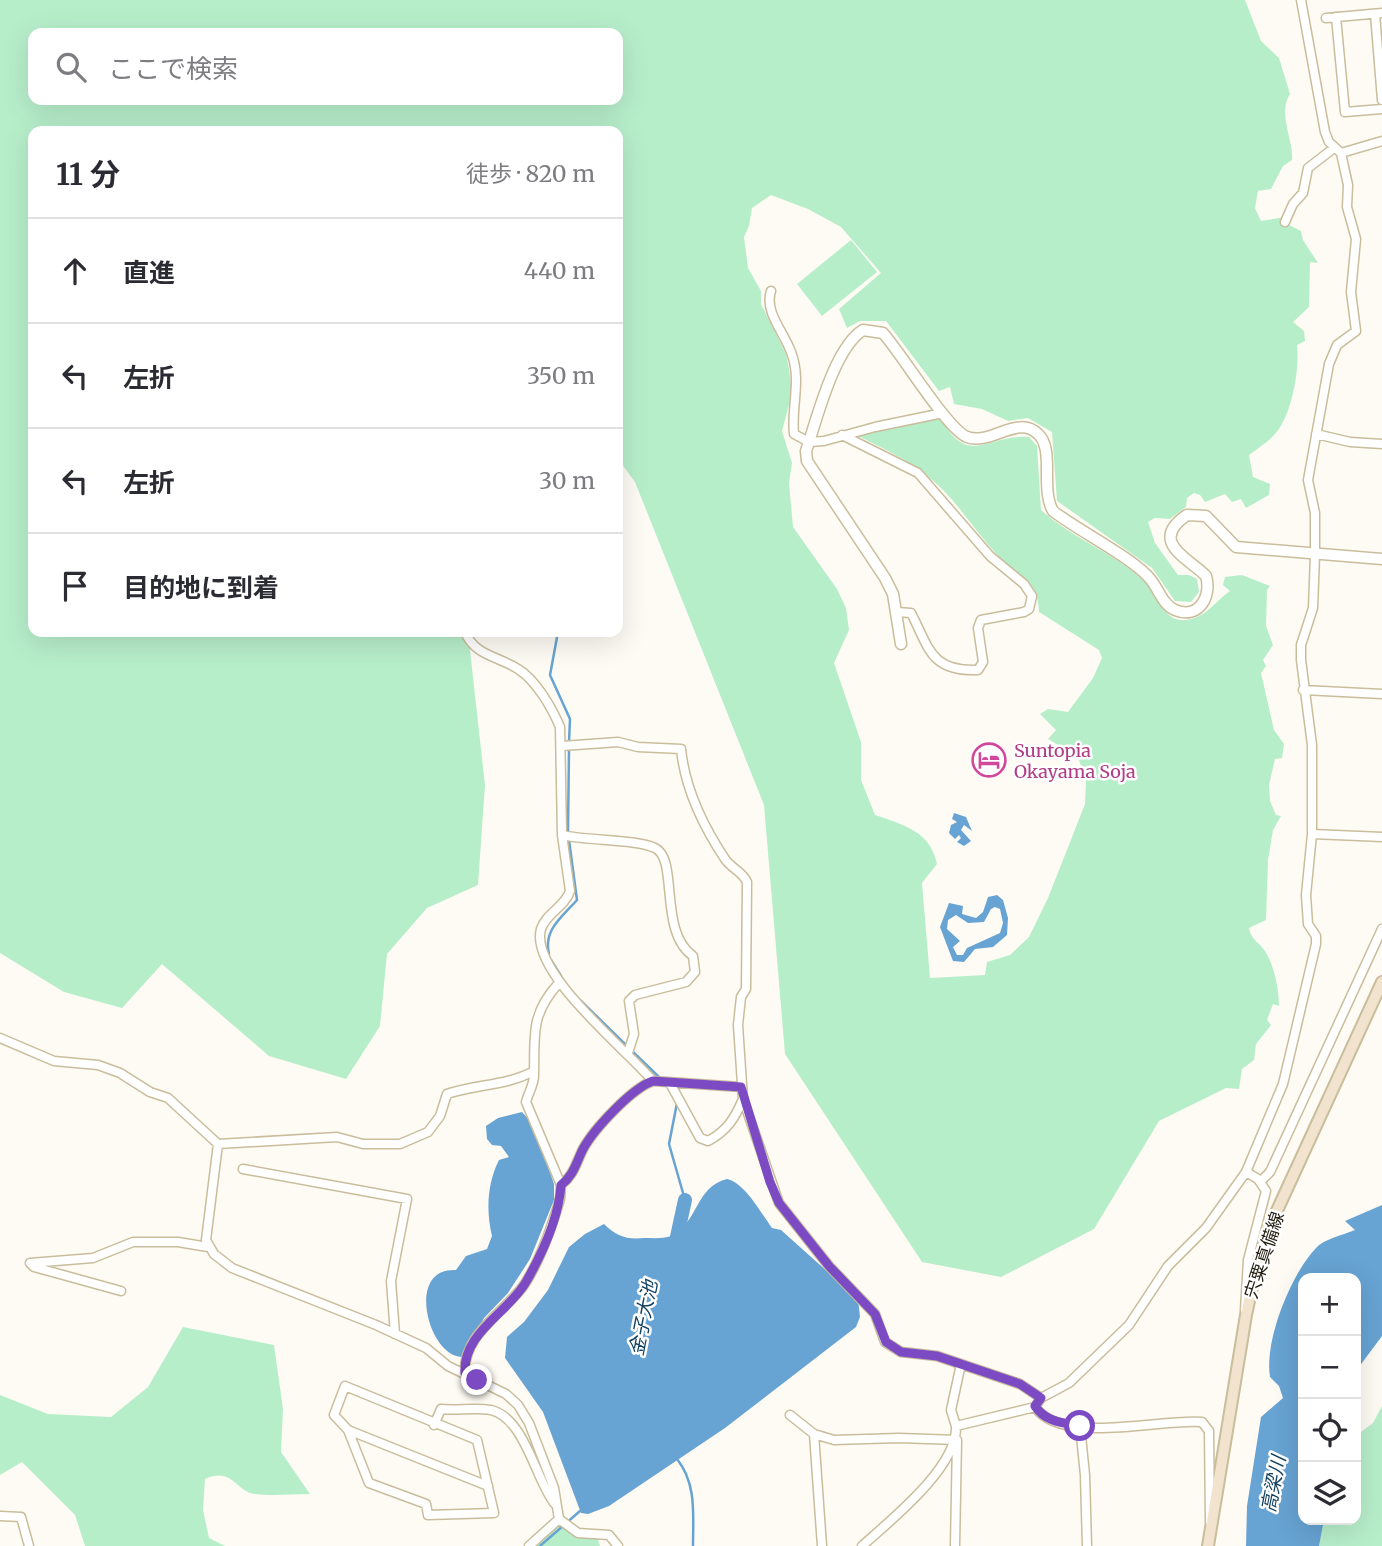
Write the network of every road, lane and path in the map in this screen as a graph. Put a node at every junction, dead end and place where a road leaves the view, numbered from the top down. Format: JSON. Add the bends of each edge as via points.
{"nodes":[{"id":1,"x":1301,"y":0,"type":"edge"},
{"id":2,"x":1379,"y":13,"type":"edge"},
{"id":3,"x":1336,"y":17,"type":"junction"},
{"id":4,"x":1326,"y":18,"type":"dead end"},
{"id":5,"x":1382,"y":100,"type":"edge"},
{"id":6,"x":1382,"y":109,"type":"edge"},
{"id":7,"x":1382,"y":141,"type":"edge"},
{"id":8,"x":1338,"y":150,"type":"junction"},
{"id":9,"x":1285,"y":222,"type":"dead end"},
{"id":10,"x":771,"y":291,"type":"dead end"},
{"id":11,"x":943,"y":413,"type":"junction"},
{"id":12,"x":1316,"y":434,"type":"junction"},
{"id":13,"x":842,"y":435,"type":"junction"},
{"id":14,"x":809,"y":442,"type":"junction"},
{"id":15,"x":1382,"y":444,"type":"edge"},
{"id":16,"x":1315,"y":555,"type":"junction"},
{"id":17,"x":1382,"y":559,"type":"edge"},
{"id":18,"x":896,"y":612,"type":"junction"},
{"id":19,"x":468,"y":637,"type":"edge"},
{"id":20,"x":901,"y":644,"type":"dead end"},
{"id":21,"x":1303,"y":691,"type":"junction"},
{"id":22,"x":1382,"y":694,"type":"edge"},
{"id":23,"x":562,"y":746,"type":"junction"},
{"id":24,"x":1312,"y":834,"type":"junction"},
{"id":25,"x":562,"y":835,"type":"junction"},
{"id":26,"x":1382,"y":837,"type":"edge"},
{"id":27,"x":1382,"y":929,"type":"edge"},
{"id":28,"x":1382,"y":982,"type":"edge"},
{"id":29,"x":558,"y":984,"type":"junction"},
{"id":30,"x":0,"y":1038,"type":"edge"},
{"id":31,"x":629,"y":1049,"type":"junction"},
{"id":32,"x":534,"y":1070,"type":"junction"},
{"id":33,"x":653,"y":1081,"type":"junction"},
{"id":34,"x":671,"y":1085,"type":"junction"},
{"id":35,"x":741,"y":1087,"type":"junction"},
{"id":36,"x":743,"y":1099,"type":"junction"},
{"id":37,"x":218,"y":1144,"type":"junction"},
{"id":38,"x":243,"y":1169,"type":"dead end"},
{"id":39,"x":1246,"y":1172,"type":"junction"},
{"id":40,"x":1261,"y":1181,"type":"junction"},
{"id":41,"x":561,"y":1185,"type":"junction"},
{"id":42,"x":208,"y":1247,"type":"junction"},
{"id":43,"x":121,"y":1291,"type":"dead end"},
{"id":44,"x":1246,"y":1315,"type":"junction"},
{"id":45,"x":395,"y":1334,"type":"junction"},
{"id":46,"x":961,"y":1364,"type":"junction"},
{"id":47,"x":465,"y":1374,"type":"junction"},
{"id":48,"x":1041,"y":1398,"type":"junction"},
{"id":49,"x":1035,"y":1406,"type":"junction"},
{"id":50,"x":790,"y":1415,"type":"dead end"},
{"id":51,"x":434,"y":1425,"type":"junction"},
{"id":52,"x":956,"y":1426,"type":"junction"},
{"id":53,"x":1080,"y":1426,"type":"junction"},
{"id":54,"x":348,"y":1430,"type":"junction"},
{"id":55,"x":814,"y":1434,"type":"junction"},
{"id":56,"x":957,"y":1440,"type":"junction"},
{"id":57,"x":488,"y":1486,"type":"junction"},
{"id":58,"x":555,"y":1504,"type":"junction"},
{"id":59,"x":0,"y":1516,"type":"edge"},
{"id":60,"x":559,"y":1519,"type":"junction"},
{"id":61,"x":1211,"y":1524,"type":"junction"},
{"id":62,"x":29,"y":1546,"type":"edge"},
{"id":63,"x":529,"y":1546,"type":"edge"},
{"id":64,"x":618,"y":1546,"type":"edge"},
{"id":65,"x":821,"y":1546,"type":"edge"},
{"id":66,"x":862,"y":1546,"type":"edge"},
{"id":67,"x":956,"y":1546,"type":"edge"},
{"id":68,"x":1087,"y":1546,"type":"edge"},
{"id":69,"x":1208,"y":1546,"type":"edge"}],
"edges":[{"from":1,"to":8,"type":"street","via":[[1325,132]]},
{"from":2,"to":3,"type":"street"},
{"from":2,"to":5,"type":"street"},
{"from":3,"to":4,"type":"street"},
{"from":3,"to":6,"type":"street","via":[[1345,112]]},
{"from":7,"to":8,"type":"street"},
{"from":8,"to":9,"type":"street","via":[[1308,168],[1303,193]]},
{"from":8,"to":12,"type":"street","via":[[1356,239],[1351,292],[1356,331],[1332,353]]},
{"from":10,"to":14,"type":"street","via":[[771,312],[795,364],[794,434]]},
{"from":11,"to":13,"type":"street"},
{"from":11,"to":14,"type":"street","via":[[883,333],[863,330],[845,351]]},
{"from":11,"to":16,"type":"street","via":[[968,438],[1020,427],[1035,431],[1045,447],[1046,493],[1053,511],[1150,578],[1176,611],[1199,608],[1209,591],[1206,576],[1175,553],[1174,528],[1187,515],[1206,516],[1236,547]]},
{"from":12,"to":15,"type":"street"},
{"from":12,"to":16,"type":"street","via":[[1308,480],[1315,513]]},
{"from":13,"to":14,"type":"street"},
{"from":13,"to":18,"type":"street","via":[[918,473],[990,556],[1032,596],[1024,612],[981,620],[983,662],[978,670],[937,662],[911,614]]},
{"from":14,"to":18,"type":"street","via":[[807,461],[885,578]]},
{"from":16,"to":17,"type":"street"},
{"from":16,"to":21,"type":"street","via":[[1313,608],[1301,645]]},
{"from":18,"to":20,"type":"street"},
{"from":19,"to":23,"type":"street","via":[[487,656],[519,669],[554,712]]},
{"from":21,"to":22,"type":"street"},
{"from":21,"to":24,"type":"street","via":[[1312,745]]},
{"from":23,"to":25,"type":"street"},
{"from":23,"to":35,"type":"street","via":[[618,742],[681,749],[684,778],[700,813],[731,867],[743,873],[747,882],[746,989],[738,1025]]},
{"from":24,"to":26,"type":"street"},
{"from":24,"to":39,"type":"street","via":[[1306,895],[1308,924],[1316,944],[1283,1084]]},
{"from":25,"to":29,"type":"street","via":[[570,891],[541,930],[541,949]]},
{"from":25,"to":31,"type":"street","via":[[644,845],[663,854],[671,914],[681,945],[694,956],[695,972],[686,982],[635,995],[629,1001],[634,1034]]},
{"from":27,"to":40,"type":"street","via":[[1270,1172]]},
{"from":28,"to":44,"type":"main road","name":"宍粟真備線","via":[[1275,1215],[1257,1264]]},
{"from":29,"to":31,"type":"street"},
{"from":29,"to":32,"type":"street","via":[[537,1014]]},
{"from":30,"to":37,"type":"street","via":[[54,1061],[98,1065],[120,1073],[168,1098]]},
{"from":31,"to":33,"type":"street"},
{"from":32,"to":37,"type":"street","via":[[507,1083],[447,1094],[440,1116],[428,1132],[400,1144],[363,1144],[337,1138]]},
{"from":32,"to":41,"type":"street","via":[[526,1102]]},
{"from":33,"to":34,"type":"street"},
{"from":33,"to":41,"type":"street","via":[[641,1085],[604,1122],[584,1147],[571,1177]]},
{"from":34,"to":35,"type":"street"},
{"from":34,"to":36,"type":"street","via":[[700,1138],[708,1141],[735,1118]]},
{"from":35,"to":36,"type":"street"},
{"from":36,"to":46,"type":"street","via":[[779,1203],[875,1314],[886,1342],[901,1352]]},
{"from":37,"to":42,"type":"street","via":[[206,1225]]},
{"from":38,"to":45,"type":"street","via":[[408,1199],[391,1281]]},
{"from":39,"to":40,"type":"street"},
{"from":39,"to":48,"type":"street","via":[[1206,1228],[1168,1266],[1115,1340],[1069,1383]]},
{"from":40,"to":44,"type":"street","via":[[1266,1191],[1248,1260]]},
{"from":41,"to":47,"type":"street","via":[[555,1216],[526,1283],[478,1336],[464,1364]]},
{"from":42,"to":43,"type":"street","via":[[150,1240],[93,1258],[30,1263]]},
{"from":42,"to":45,"type":"street","via":[[232,1268]]},
{"from":44,"to":61,"type":"main road","name":"宍粟真備線"},
{"from":45,"to":47,"type":"street"},
{"from":46,"to":48,"type":"street","via":[[1020,1384]]},
{"from":46,"to":52,"type":"street","via":[[951,1410]]},
{"from":47,"to":58,"type":"street","via":[[518,1405],[539,1447]]},
{"from":48,"to":49,"type":"street"},
{"from":49,"to":52,"type":"street"},
{"from":49,"to":53,"type":"street","via":[[1047,1418]]},
{"from":50,"to":55,"type":"street"},
{"from":51,"to":54,"type":"street","via":[[345,1386],[334,1415]]},
{"from":51,"to":57,"type":"street","via":[[477,1440]]},
{"from":51,"to":58,"type":"street","via":[[441,1409],[475,1408],[503,1416],[529,1450]]},
{"from":52,"to":56,"type":"street"},
{"from":53,"to":61,"type":"street","via":[[1135,1428],[1192,1421],[1207,1425]]},
{"from":53,"to":68,"type":"street"},
{"from":54,"to":57,"type":"street"},
{"from":54,"to":57,"type":"street","via":[[369,1483],[426,1504],[428,1515],[494,1513]]},
{"from":55,"to":56,"type":"street","via":[[841,1441]]},
{"from":55,"to":65,"type":"street"},
{"from":56,"to":66,"type":"street","via":[[931,1478]]},
{"from":56,"to":67,"type":"street"},
{"from":58,"to":60,"type":"street"},
{"from":59,"to":62,"type":"street","via":[[21,1517]]},
{"from":60,"to":63,"type":"street"},
{"from":60,"to":64,"type":"street","via":[[578,1533],[609,1535]]},
{"from":61,"to":69,"type":"main road","name":"宍粟真備線"}]}
